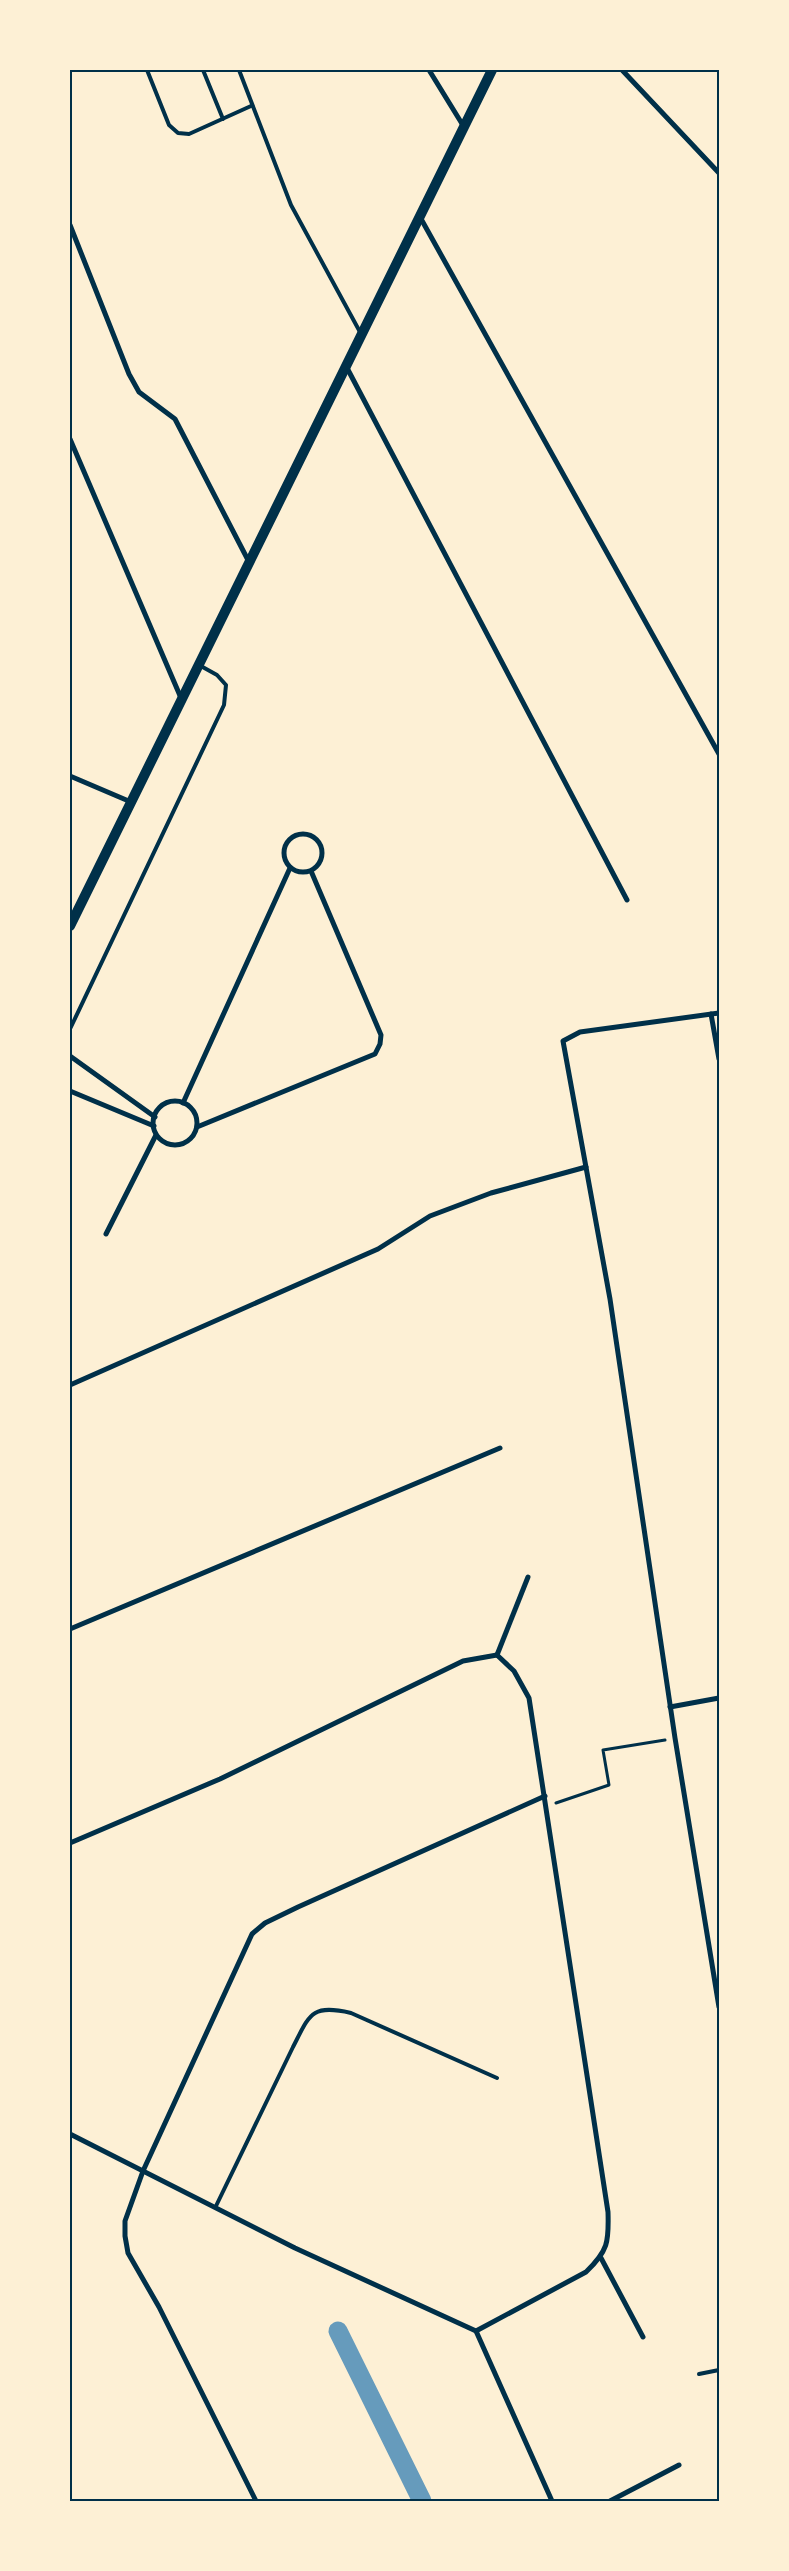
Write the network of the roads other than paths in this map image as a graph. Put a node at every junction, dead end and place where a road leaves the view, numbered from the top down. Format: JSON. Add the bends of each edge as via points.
{"nodes":[{"id":1,"x":147,"y":70,"type":"edge"},
{"id":2,"x":202,"y":70,"type":"edge"},
{"id":3,"x":239,"y":70,"type":"edge"},
{"id":4,"x":429,"y":70,"type":"edge"},
{"id":5,"x":492,"y":70,"type":"edge"},
{"id":6,"x":622,"y":70,"type":"edge"},
{"id":7,"x":251,"y":106,"type":"junction"},
{"id":8,"x":223,"y":119,"type":"junction"},
{"id":9,"x":464,"y":127,"type":"junction"},
{"id":10,"x":719,"y":173,"type":"edge"},
{"id":11,"x":420,"y":216,"type":"junction"},
{"id":12,"x":70,"y":225,"type":"edge"},
{"id":13,"x":361,"y":334,"type":"junction"},
{"id":14,"x":346,"y":365,"type":"junction"},
{"id":15,"x":70,"y":439,"type":"edge"},
{"id":16,"x":249,"y":562,"type":"junction"},
{"id":17,"x":199,"y":665,"type":"junction"},
{"id":18,"x":182,"y":701,"type":"junction"},
{"id":19,"x":719,"y":754,"type":"edge"},
{"id":20,"x":70,"y":776,"type":"edge"},
{"id":21,"x":131,"y":802,"type":"junction"},
{"id":22,"x":290,"y":868,"type":"junction"},
{"id":23,"x":311,"y":871,"type":"junction"},
{"id":24,"x":627,"y":900,"type":"dead end"},
{"id":25,"x":70,"y":926,"type":"edge"},
{"id":26,"x":719,"y":1013,"type":"edge"},
{"id":27,"x":711,"y":1014,"type":"junction"},
{"id":28,"x":70,"y":1029,"type":"edge"},
{"id":29,"x":70,"y":1056,"type":"edge"},
{"id":30,"x":719,"y":1059,"type":"edge"},
{"id":31,"x":70,"y":1091,"type":"edge"},
{"id":32,"x":183,"y":1103,"type":"junction"},
{"id":33,"x":154,"y":1117,"type":"junction"},
{"id":34,"x":154,"y":1126,"type":"junction"},
{"id":35,"x":197,"y":1127,"type":"junction"},
{"id":36,"x":156,"y":1135,"type":"junction"},
{"id":37,"x":586,"y":1167,"type":"junction"},
{"id":38,"x":106,"y":1234,"type":"dead end"},
{"id":39,"x":70,"y":1385,"type":"edge"},
{"id":40,"x":500,"y":1448,"type":"dead end"},
{"id":41,"x":528,"y":1578,"type":"dead end"},
{"id":42,"x":70,"y":1629,"type":"edge"},
{"id":43,"x":497,"y":1655,"type":"junction"},
{"id":44,"x":719,"y":1698,"type":"edge"},
{"id":45,"x":670,"y":1707,"type":"junction"},
{"id":46,"x":545,"y":1796,"type":"junction"},
{"id":47,"x":70,"y":1843,"type":"edge"},
{"id":48,"x":719,"y":2007,"type":"edge"},
{"id":49,"x":497,"y":2078,"type":"dead end"},
{"id":50,"x":70,"y":2134,"type":"edge"},
{"id":51,"x":143,"y":2171,"type":"junction"},
{"id":52,"x":216,"y":2206,"type":"junction"},
{"id":53,"x":600,"y":2258,"type":"junction"},
{"id":54,"x":476,"y":2331,"type":"junction"},
{"id":55,"x":643,"y":2337,"type":"dead end"},
{"id":56,"x":719,"y":2370,"type":"edge"},
{"id":57,"x":699,"y":2374,"type":"dead end"},
{"id":58,"x":679,"y":2465,"type":"dead end"},
{"id":59,"x":256,"y":2501,"type":"edge"},
{"id":60,"x":552,"y":2501,"type":"edge"},
{"id":61,"x":610,"y":2501,"type":"edge"}],
"edges":[{"from":1,"to":8,"type":"lane","via":[[169,125],[178,133],[189,134]]},
{"from":2,"to":8,"type":"lane"},
{"from":3,"to":7,"type":"lane"},
{"from":4,"to":9,"type":"street"},
{"from":5,"to":9,"type":"main road"},
{"from":6,"to":10,"type":"street"},
{"from":7,"to":8,"type":"lane"},
{"from":7,"to":13,"type":"lane","via":[[291,205]]},
{"from":9,"to":11,"type":"main road"},
{"from":11,"to":13,"type":"main road"},
{"from":11,"to":19,"type":"street"},
{"from":12,"to":16,"type":"street","via":[[139,392],[175,419]]},
{"from":13,"to":14,"type":"main road"},
{"from":14,"to":16,"type":"main road"},
{"from":14,"to":24,"type":"street"},
{"from":15,"to":18,"type":"street"},
{"from":16,"to":17,"type":"main road"},
{"from":17,"to":18,"type":"main road"},
{"from":17,"to":28,"type":"lane","via":[[217,675],[226,685],[224,705]]},
{"from":18,"to":21,"type":"main road"},
{"from":20,"to":21,"type":"street"},
{"from":21,"to":25,"type":"main road"},
{"from":22,"to":23,"type":"street","via":[[296,872]]},
{"from":22,"to":23,"type":"street","via":[[286,862],[285,847],[302,834],[316,839],[320,845],[321,860]]},
{"from":22,"to":32,"type":"street"},
{"from":23,"to":35,"type":"street","via":[[381,1035],[380,1044],[375,1054]]},
{"from":26,"to":27,"type":"street"},
{"from":27,"to":30,"type":"street"},
{"from":27,"to":37,"type":"street","via":[[580,1032],[563,1041]]},
{"from":29,"to":33,"type":"street"},
{"from":31,"to":34,"type":"street"},
{"from":32,"to":33,"type":"street","via":[[170,1102]]},
{"from":32,"to":35,"type":"street","via":[[194,1113]]},
{"from":33,"to":34,"type":"street"},
{"from":34,"to":36,"type":"street"},
{"from":35,"to":36,"type":"street","via":[[190,1140],[176,1146]]},
{"from":36,"to":38,"type":"street"},
{"from":37,"to":39,"type":"street","via":[[491,1193],[430,1216],[378,1249]]},
{"from":37,"to":45,"type":"street","via":[[610,1299]]},
{"from":40,"to":42,"type":"street"},
{"from":41,"to":43,"type":"street"},
{"from":43,"to":46,"type":"street","via":[[514,1671],[529,1698]]},
{"from":43,"to":47,"type":"street","via":[[462,1661],[220,1779]]},
{"from":44,"to":45,"type":"street"},
{"from":45,"to":48,"type":"street"},
{"from":46,"to":51,"type":"street","via":[[298,1907],[265,1923],[252,1934]]},
{"from":46,"to":53,"type":"street","via":[[608,2212],[609,2240]]},
{"from":49,"to":52,"type":"lane","via":[[351,2013],[329,2008],[316,2012],[301,2031]]},
{"from":50,"to":51,"type":"street"},
{"from":51,"to":52,"type":"street"},
{"from":51,"to":59,"type":"street","via":[[125,2222],[128,2253],[159,2307]]},
{"from":52,"to":54,"type":"street","via":[[295,2248]]},
{"from":53,"to":54,"type":"street","via":[[586,2272]]},
{"from":53,"to":55,"type":"street"},
{"from":54,"to":60,"type":"street"},
{"from":56,"to":57,"type":"lane"},
{"from":58,"to":61,"type":"street"}]}
